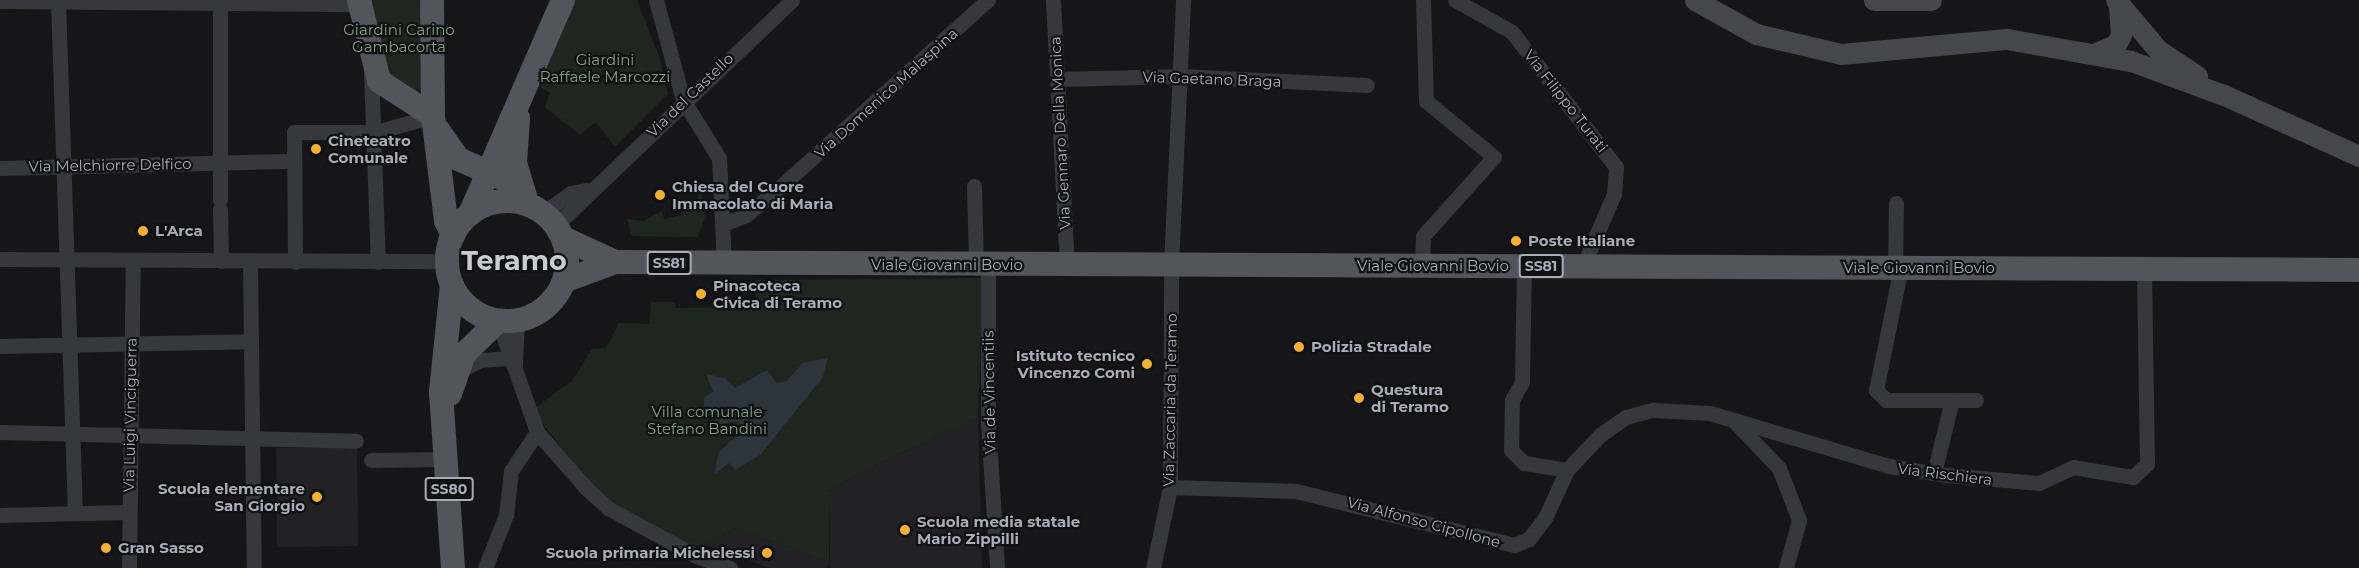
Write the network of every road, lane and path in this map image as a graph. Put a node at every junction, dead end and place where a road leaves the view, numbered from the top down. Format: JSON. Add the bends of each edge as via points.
{"nodes":[{"id":1,"x":432,"y":0,"type":"edge"},
{"id":2,"x":563,"y":0,"type":"edge"},
{"id":3,"x":656,"y":0,"type":"edge"},
{"id":4,"x":792,"y":0,"type":"edge"},
{"id":5,"x":988,"y":0,"type":"edge"},
{"id":6,"x":1053,"y":0,"type":"edge"},
{"id":7,"x":1184,"y":0,"type":"edge"},
{"id":8,"x":1423,"y":0,"type":"edge"},
{"id":9,"x":1455,"y":0,"type":"edge"},
{"id":10,"x":1695,"y":0,"type":"edge"},
{"id":11,"x":1874,"y":0,"type":"edge"},
{"id":12,"x":1931,"y":0,"type":"edge"},
{"id":13,"x":2116,"y":0,"type":"edge"},
{"id":14,"x":0,"y":1,"type":"edge"},
{"id":15,"x":58,"y":1,"type":"edge"},
{"id":16,"x":122,"y":1,"type":"edge"},
{"id":17,"x":220,"y":2,"type":"edge"},
{"id":18,"x":359,"y":2,"type":"edge"},
{"id":19,"x":2121,"y":35,"type":"junction"},
{"id":20,"x":2144,"y":36,"type":"junction"},
{"id":21,"x":2094,"y":54,"type":"junction"},
{"id":22,"x":370,"y":60,"type":"junction"},
{"id":23,"x":2131,"y":61,"type":"junction"},
{"id":24,"x":432,"y":72,"type":"junction"},
{"id":25,"x":1181,"y":76,"type":"junction"},
{"id":26,"x":1057,"y":79,"type":"junction"},
{"id":27,"x":1367,"y":85,"type":"dead end"},
{"id":28,"x":392,"y":93,"type":"junction"},
{"id":29,"x":2224,"y":95,"type":"junction"},
{"id":30,"x":683,"y":100,"type":"junction"},
{"id":31,"x":518,"y":113,"type":"junction"},
{"id":32,"x":434,"y":121,"type":"junction"},
{"id":33,"x":376,"y":132,"type":"junction"},
{"id":34,"x":2359,"y":156,"type":"edge"},
{"id":35,"x":294,"y":161,"type":"junction"},
{"id":36,"x":220,"y":162,"type":"junction"},
{"id":37,"x":64,"y":166,"type":"junction"},
{"id":38,"x":0,"y":168,"type":"edge"},
{"id":39,"x":487,"y":171,"type":"junction"},
{"id":40,"x":974,"y":186,"type":"dead end"},
{"id":41,"x":1896,"y":203,"type":"dead end"},
{"id":42,"x":470,"y":214,"type":"junction"},
{"id":43,"x":543,"y":214,"type":"junction"},
{"id":44,"x":723,"y":224,"type":"junction"},
{"id":45,"x":453,"y":235,"type":"junction"},
{"id":46,"x":295,"y":256,"type":"junction"},
{"id":47,"x":0,"y":259,"type":"edge"},
{"id":48,"x":68,"y":261,"type":"junction"},
{"id":49,"x":133,"y":261,"type":"junction"},
{"id":50,"x":221,"y":261,"type":"junction"},
{"id":51,"x":249,"y":261,"type":"junction"},
{"id":52,"x":447,"y":261,"type":"junction"},
{"id":53,"x":378,"y":262,"type":"junction"},
{"id":54,"x":615,"y":262,"type":"junction"},
{"id":55,"x":724,"y":264,"type":"junction"},
{"id":56,"x":982,"y":265,"type":"junction"},
{"id":57,"x":1067,"y":265,"type":"junction"},
{"id":58,"x":1172,"y":266,"type":"junction"},
{"id":59,"x":1422,"y":266,"type":"junction"},
{"id":60,"x":1524,"y":266,"type":"junction"},
{"id":61,"x":1583,"y":266,"type":"junction"},
{"id":62,"x":1898,"y":267,"type":"junction"},
{"id":63,"x":2144,"y":269,"type":"junction"},
{"id":64,"x":2359,"y":270,"type":"edge"},
{"id":65,"x":564,"y":281,"type":"junction"},
{"id":66,"x":452,"y":285,"type":"junction"},
{"id":67,"x":507,"y":320,"type":"junction"},
{"id":68,"x":250,"y":341,"type":"junction"},
{"id":69,"x":132,"y":343,"type":"junction"},
{"id":70,"x":71,"y":345,"type":"junction"},
{"id":71,"x":0,"y":346,"type":"edge"},
{"id":72,"x":507,"y":358,"type":"junction"},
{"id":73,"x":454,"y":373,"type":"junction"},
{"id":74,"x":514,"y":374,"type":"junction"},
{"id":75,"x":1952,"y":400,"type":"junction"},
{"id":76,"x":1976,"y":400,"type":"dead end"},
{"id":77,"x":446,"y":410,"type":"junction"},
{"id":78,"x":1735,"y":422,"type":"junction"},
{"id":79,"x":0,"y":432,"type":"edge"},
{"id":80,"x":71,"y":432,"type":"junction"},
{"id":81,"x":537,"y":432,"type":"junction"},
{"id":82,"x":128,"y":434,"type":"junction"},
{"id":83,"x":253,"y":438,"type":"junction"},
{"id":84,"x":356,"y":441,"type":"dead end"},
{"id":85,"x":447,"y":459,"type":"junction"},
{"id":86,"x":371,"y":460,"type":"dead end"},
{"id":87,"x":1567,"y":470,"type":"junction"},
{"id":88,"x":1934,"y":473,"type":"junction"},
{"id":89,"x":1170,"y":487,"type":"junction"},
{"id":90,"x":128,"y":512,"type":"junction"},
{"id":91,"x":75,"y":513,"type":"junction"},
{"id":92,"x":0,"y":515,"type":"edge"},
{"id":93,"x":129,"y":568,"type":"edge"},
{"id":94,"x":254,"y":568,"type":"edge"},
{"id":95,"x":453,"y":568,"type":"edge"},
{"id":96,"x":485,"y":568,"type":"edge"},
{"id":97,"x":730,"y":568,"type":"edge"},
{"id":98,"x":997,"y":568,"type":"edge"},
{"id":99,"x":1153,"y":568,"type":"edge"},
{"id":100,"x":1786,"y":568,"type":"edge"}],
"edges":[{"from":1,"to":24,"type":"main road"},
{"from":2,"to":31,"type":"main road"},
{"from":3,"to":30,"type":"street"},
{"from":4,"to":30,"type":"street","name":"Via del Castello"},
{"from":5,"to":44,"type":"street","name":"Via Domenico Malaspina","via":[[788,180],[746,215]]},
{"from":6,"to":26,"type":"street","name":"Via Gennaro Della Monica"},
{"from":7,"to":25,"type":"street","name":"Via Zaccaria da Teramo"},
{"from":8,"to":59,"type":"street","via":[[1426,101],[1494,157],[1423,236]]},
{"from":9,"to":61,"type":"street","name":"Via Filippo Turati","via":[[1512,32],[1616,167],[1614,194]]},
{"from":10,"to":21,"type":"street","via":[[1756,34],[1841,54],[2007,39]]},
{"from":11,"to":12,"type":"street"},
{"from":13,"to":19,"type":"street","via":[[2123,18]]},
{"from":13,"to":20,"type":"street"},
{"from":14,"to":15,"type":"street"},
{"from":15,"to":16,"type":"street"},
{"from":15,"to":37,"type":"street"},
{"from":16,"to":17,"type":"street"},
{"from":17,"to":18,"type":"street"},
{"from":17,"to":36,"type":"street"},
{"from":18,"to":22,"type":"main road"},
{"from":19,"to":20,"type":"street"},
{"from":19,"to":21,"type":"street","via":[[2106,51]]},
{"from":19,"to":23,"type":"street"},
{"from":20,"to":29,"type":"street"},
{"from":21,"to":23,"type":"street"},
{"from":22,"to":28,"type":"main road","via":[[379,81]]},
{"from":22,"to":33,"type":"street"},
{"from":23,"to":29,"type":"street"},
{"from":24,"to":28,"type":"main road","via":[[410,93]]},
{"from":24,"to":32,"type":"main road"},
{"from":25,"to":26,"type":"street","name":"Via Gaetano Braga"},
{"from":25,"to":27,"type":"street","name":"Via Gaetano Braga"},
{"from":25,"to":58,"type":"street","name":"Via Zaccaria da Teramo"},
{"from":26,"to":57,"type":"street","name":"Via Gennaro Della Monica"},
{"from":28,"to":32,"type":"main road"},
{"from":29,"to":34,"type":"street"},
{"from":30,"to":43,"type":"street","name":"Via del Castello","via":[[587,190]]},
{"from":30,"to":44,"type":"street","via":[[719,158]]},
{"from":31,"to":39,"type":"main road"},
{"from":31,"to":43,"type":"main road"},
{"from":32,"to":33,"type":"street"},
{"from":32,"to":39,"type":"main road","via":[[458,159]]},
{"from":32,"to":45,"type":"main road","via":[[446,221]]},
{"from":33,"to":35,"type":"street","via":[[294,132]]},
{"from":33,"to":53,"type":"street"},
{"from":35,"to":36,"type":"street","name":"Via Melchiorre Delfico"},
{"from":35,"to":46,"type":"street"},
{"from":36,"to":37,"type":"street","name":"Via Melchiorre Delfico"},
{"from":36,"to":50,"type":"street"},
{"from":37,"to":38,"type":"street","name":"Via Melchiorre Delfico"},
{"from":37,"to":48,"type":"street"},
{"from":39,"to":42,"type":"main road"},
{"from":39,"to":43,"type":"main road"},
{"from":40,"to":56,"type":"street","name":"Via de Vincentiis"},
{"from":41,"to":62,"type":"street"},
{"from":42,"to":43,"type":"main road","via":[[500,201]]},
{"from":42,"to":45,"type":"main road"},
{"from":43,"to":54,"type":"main road","number":"SS81"},
{"from":43,"to":65,"type":"main road"},
{"from":44,"to":55,"type":"street"},
{"from":45,"to":52,"type":"main road"},
{"from":46,"to":51,"type":"street"},
{"from":46,"to":53,"type":"street"},
{"from":47,"to":48,"type":"street"},
{"from":48,"to":49,"type":"street"},
{"from":48,"to":70,"type":"street"},
{"from":49,"to":50,"type":"street"},
{"from":49,"to":69,"type":"street","name":"Via Luigi Vinciguerra"},
{"from":50,"to":51,"type":"street"},
{"from":51,"to":68,"type":"street"},
{"from":52,"to":53,"type":"street"},
{"from":52,"to":66,"type":"main road"},
{"from":54,"to":55,"type":"main road","name":"Viale Giovanni Bovio","number":"SS81"},
{"from":54,"to":65,"type":"main road","number":"SS81"},
{"from":55,"to":56,"type":"main road","name":"Viale Giovanni Bovio","number":"SS81"},
{"from":56,"to":57,"type":"main road","name":"Viale Giovanni Bovio","number":"SS81"},
{"from":56,"to":98,"type":"street","name":"Via de Vincentiis"},
{"from":57,"to":58,"type":"main road","name":"Viale Giovanni Bovio","number":"SS81"},
{"from":58,"to":59,"type":"main road","name":"Viale Giovanni Bovio","number":"SS81"},
{"from":58,"to":89,"type":"street","name":"Via Zaccaria da Teramo"},
{"from":59,"to":60,"type":"main road","name":"Viale Giovanni Bovio","number":"SS81"},
{"from":60,"to":61,"type":"main road","name":"Viale Giovanni Bovio","number":"SS81"},
{"from":60,"to":87,"type":"street","via":[[1522,382],[1512,400],[1511,450],[1524,463]]},
{"from":61,"to":62,"type":"main road","name":"Viale Giovanni Bovio","number":"SS81"},
{"from":62,"to":63,"type":"main road","name":"Viale Giovanni Bovio","number":"SS81"},
{"from":62,"to":75,"type":"street","via":[[1876,390],[1886,399]]},
{"from":63,"to":64,"type":"main road","name":"Viale Giovanni Bovio","number":"SS81"},
{"from":63,"to":88,"type":"street","name":"Via Rischiera","via":[[2147,464],[2133,477],[2073,467],[2039,483]]},
{"from":65,"to":67,"type":"main road","via":[[545,308]]},
{"from":66,"to":67,"type":"main road","via":[[475,312]]},
{"from":66,"to":77,"type":"main road","number":"SS80","via":[[442,357]]},
{"from":67,"to":72,"type":"street"},
{"from":67,"to":73,"type":"main road","number":"SS80","via":[[469,348]]},
{"from":67,"to":74,"type":"street"},
{"from":68,"to":69,"type":"street"},
{"from":68,"to":83,"type":"street"},
{"from":69,"to":70,"type":"street"},
{"from":69,"to":82,"type":"street","name":"Via Luigi Vinciguerra"},
{"from":70,"to":71,"type":"street"},
{"from":70,"to":80,"type":"street"},
{"from":72,"to":73,"type":"street","via":[[480,360]]},
{"from":72,"to":74,"type":"street"},
{"from":73,"to":77,"type":"main road","number":"SS80"},
{"from":74,"to":81,"type":"street"},
{"from":75,"to":76,"type":"street"},
{"from":75,"to":88,"type":"street"},
{"from":77,"to":85,"type":"main road","number":"SS80"},
{"from":78,"to":87,"type":"street","name":"Via Rischiera","via":[[1710,413],[1653,410],[1626,417]]},
{"from":78,"to":88,"type":"street","name":"Via Rischiera","via":[[1890,466]]},
{"from":78,"to":100,"type":"street","via":[[1779,468],[1799,520]]},
{"from":79,"to":80,"type":"street"},
{"from":80,"to":82,"type":"street"},
{"from":80,"to":91,"type":"street"},
{"from":81,"to":96,"type":"street","via":[[510,471],[506,515]]},
{"from":81,"to":97,"type":"street","via":[[608,508],[696,556]]},
{"from":82,"to":83,"type":"street"},
{"from":82,"to":90,"type":"street","name":"Via Luigi Vinciguerra"},
{"from":83,"to":84,"type":"street"},
{"from":83,"to":94,"type":"street"},
{"from":85,"to":86,"type":"street"},
{"from":85,"to":95,"type":"main road","number":"SS80"},
{"from":87,"to":89,"type":"street","name":"Via Alfonso Cipollone","via":[[1545,518],[1529,539],[1514,545],[1296,491]]},
{"from":89,"to":99,"type":"street","name":"Via Zaccaria da Teramo"},
{"from":90,"to":91,"type":"street"},
{"from":90,"to":93,"type":"street","name":"Via Luigi Vinciguerra"},
{"from":91,"to":92,"type":"street"}]}
